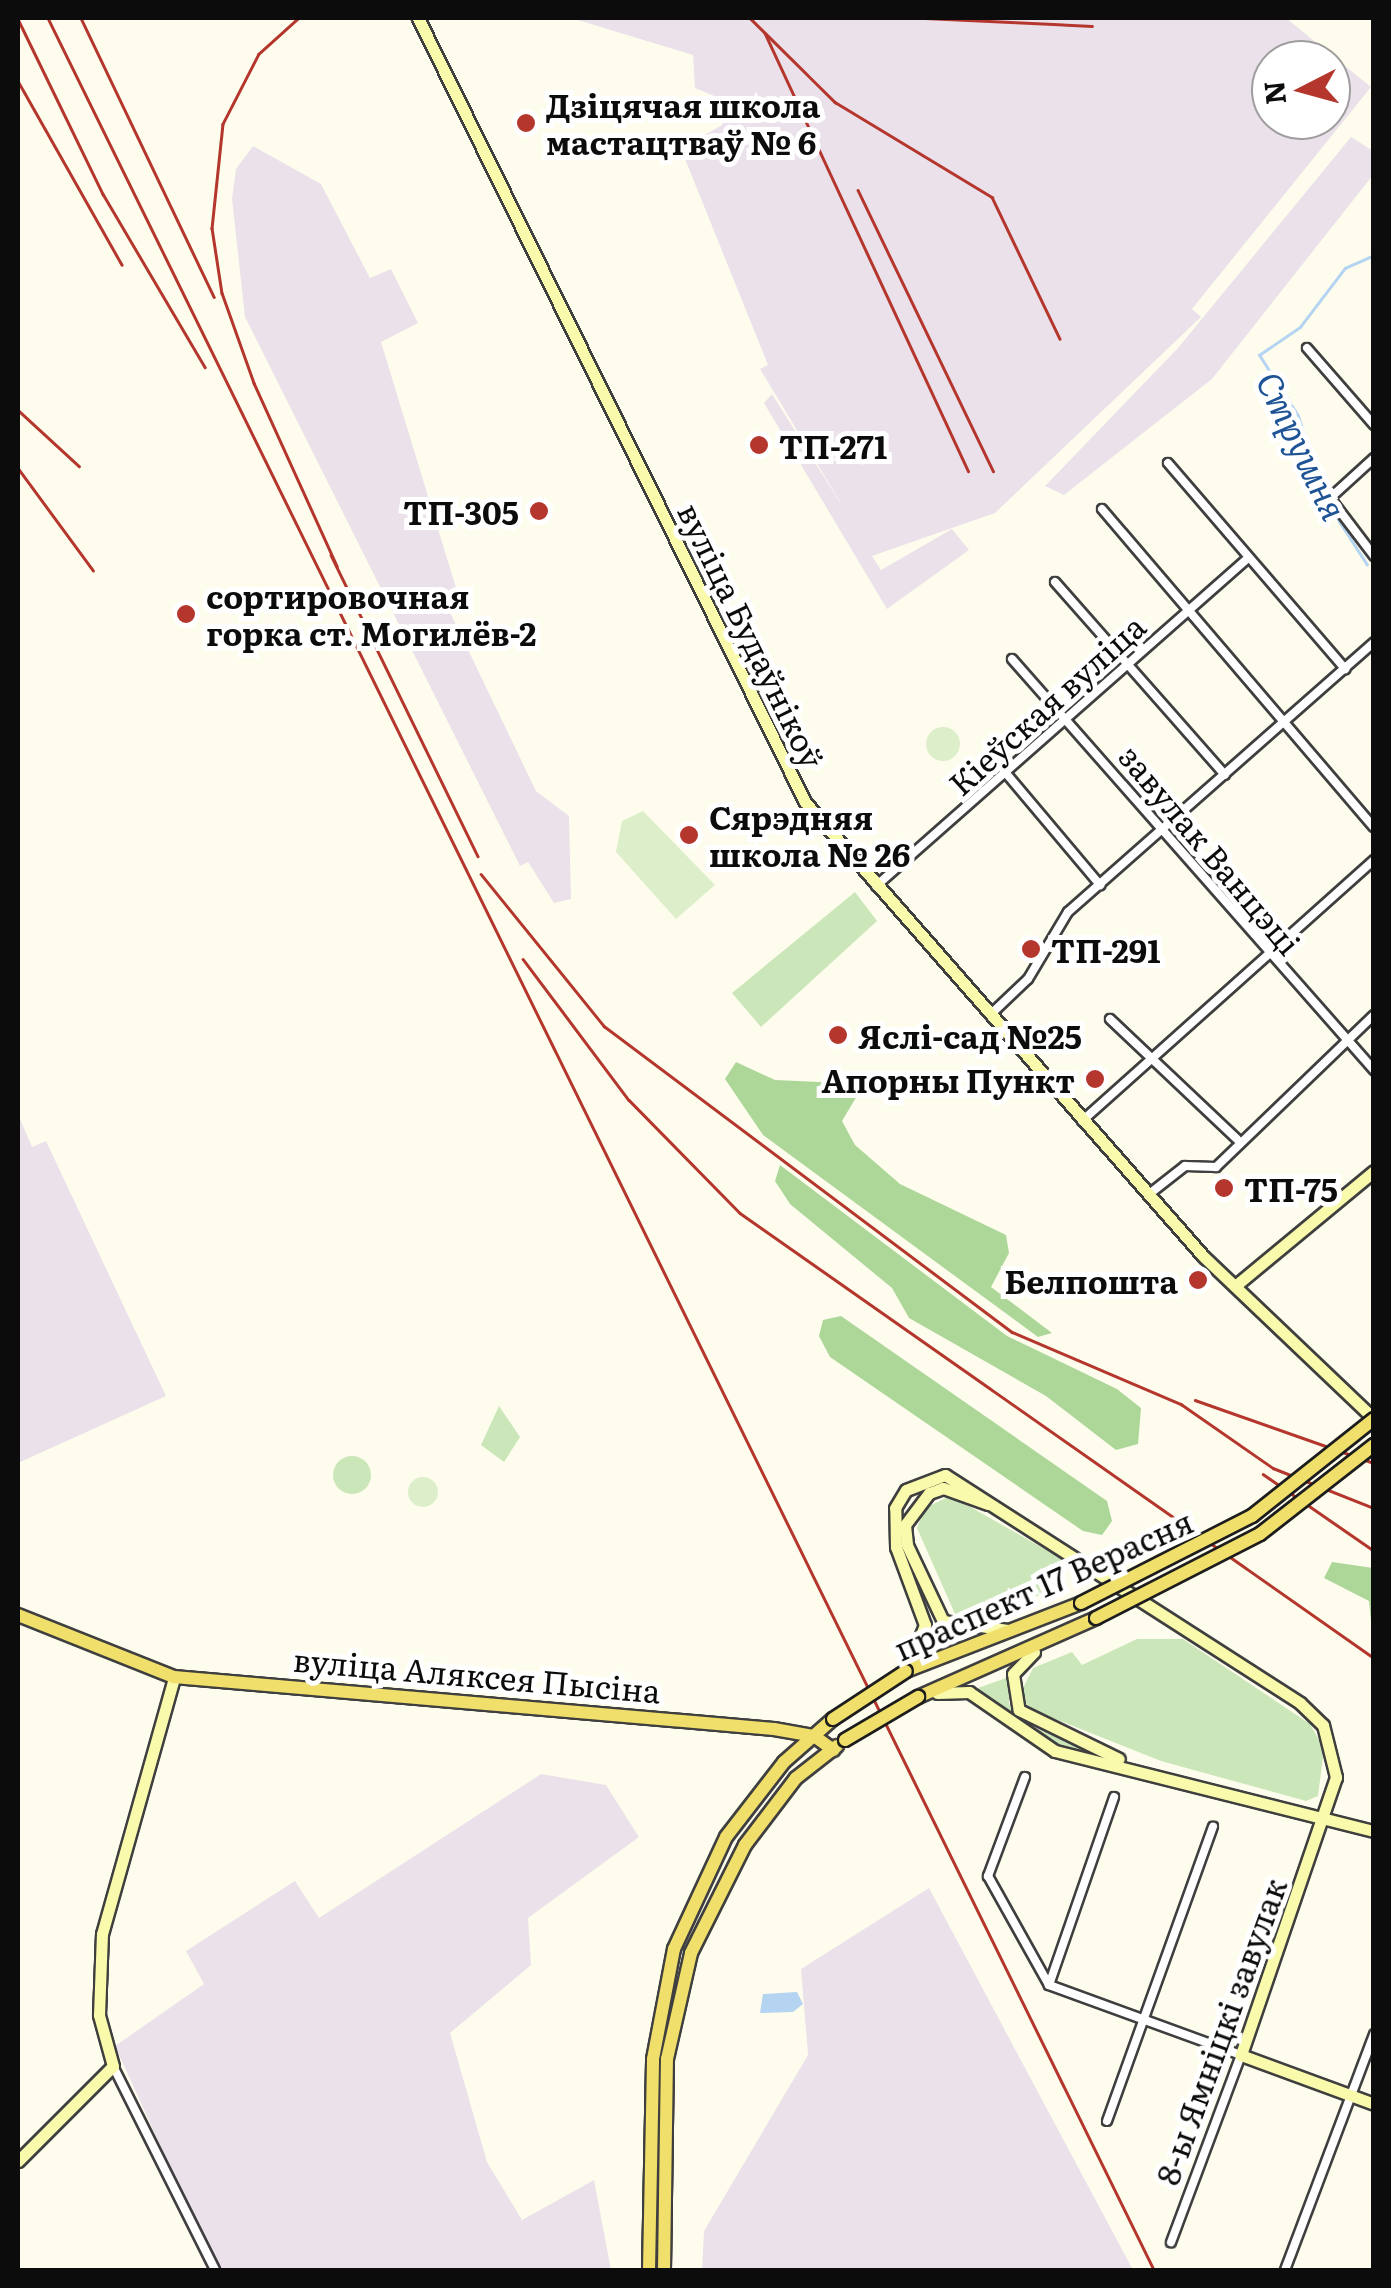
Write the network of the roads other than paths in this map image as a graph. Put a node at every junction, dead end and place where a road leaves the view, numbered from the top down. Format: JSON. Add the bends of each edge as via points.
{"nodes":[{"id":1,"x":418,"y":18,"type":"edge"},
{"id":2,"x":1307,"y":348,"type":"dead end"},
{"id":3,"x":1374,"y":425,"type":"edge"},
{"id":4,"x":1374,"y":458,"type":"edge"},
{"id":5,"x":1168,"y":464,"type":"dead end"},
{"id":6,"x":1102,"y":509,"type":"dead end"},
{"id":7,"x":1374,"y":556,"type":"edge"},
{"id":8,"x":1248,"y":558,"type":"junction"},
{"id":9,"x":1055,"y":582,"type":"dead end"},
{"id":10,"x":1188,"y":610,"type":"junction"},
{"id":11,"x":1374,"y":642,"type":"edge"},
{"id":12,"x":1012,"y":659,"type":"dead end"},
{"id":13,"x":1128,"y":664,"type":"junction"},
{"id":14,"x":1344,"y":668,"type":"junction"},
{"id":15,"x":1065,"y":716,"type":"junction"},
{"id":16,"x":1284,"y":722,"type":"junction"},
{"id":17,"x":1004,"y":772,"type":"junction"},
{"id":18,"x":1225,"y":776,"type":"junction"},
{"id":19,"x":1374,"y":827,"type":"edge"},
{"id":20,"x":1164,"y":829,"type":"junction"},
{"id":21,"x":1374,"y":860,"type":"edge"},
{"id":22,"x":1100,"y":884,"type":"junction"},
{"id":23,"x":876,"y":886,"type":"junction"},
{"id":24,"x":1265,"y":954,"type":"junction"},
{"id":25,"x":990,"y":1015,"type":"junction"},
{"id":26,"x":1374,"y":1016,"type":"edge"},
{"id":27,"x":1110,"y":1019,"type":"dead end"},
{"id":28,"x":1346,"y":1041,"type":"junction"},
{"id":29,"x":1145,"y":1058,"type":"junction"},
{"id":30,"x":1374,"y":1070,"type":"edge"},
{"id":31,"x":1082,"y":1121,"type":"junction"},
{"id":32,"x":1238,"y":1139,"type":"junction"},
{"id":33,"x":1374,"y":1171,"type":"edge"},
{"id":34,"x":1148,"y":1195,"type":"junction"},
{"id":35,"x":1235,"y":1286,"type":"junction"},
{"id":36,"x":1374,"y":1419,"type":"edge"},
{"id":37,"x":1374,"y":1445,"type":"edge"},
{"id":38,"x":1018,"y":1519,"type":"junction"},
{"id":39,"x":18,"y":1614,"type":"edge"},
{"id":40,"x":1072,"y":1628,"type":"junction"},
{"id":41,"x":1010,"y":1630,"type":"junction"},
{"id":42,"x":906,"y":1671,"type":"junction"},
{"id":43,"x":174,"y":1676,"type":"junction"},
{"id":44,"x":918,"y":1697,"type":"junction"},
{"id":45,"x":774,"y":1729,"type":"junction"},
{"id":46,"x":814,"y":1736,"type":"junction"},
{"id":47,"x":832,"y":1750,"type":"junction"},
{"id":48,"x":784,"y":1762,"type":"junction"},
{"id":49,"x":1146,"y":1770,"type":"junction"},
{"id":50,"x":1025,"y":1777,"type":"dead end"},
{"id":51,"x":1114,"y":1797,"type":"dead end"},
{"id":52,"x":1324,"y":1818,"type":"junction"},
{"id":53,"x":1213,"y":1827,"type":"dead end"},
{"id":54,"x":1374,"y":1831,"type":"edge"},
{"id":55,"x":1050,"y":1984,"type":"junction"},
{"id":56,"x":1143,"y":2019,"type":"junction"},
{"id":57,"x":1374,"y":2034,"type":"edge"},
{"id":58,"x":1241,"y":2055,"type":"junction"},
{"id":59,"x":113,"y":2066,"type":"junction"},
{"id":60,"x":1352,"y":2096,"type":"junction"},
{"id":61,"x":1374,"y":2104,"type":"edge"},
{"id":62,"x":1107,"y":2121,"type":"dead end"},
{"id":63,"x":18,"y":2161,"type":"edge"},
{"id":64,"x":1172,"y":2242,"type":"dead end"},
{"id":65,"x":216,"y":2270,"type":"edge"},
{"id":66,"x":649,"y":2270,"type":"edge"},
{"id":67,"x":664,"y":2270,"type":"edge"},
{"id":68,"x":1285,"y":2270,"type":"edge"}],
"edges":[{"from":1,"to":23,"type":"main road","name":"вуліца Будаўнікоў","via":[[783,769]]},
{"from":2,"to":3,"type":"street"},
{"from":4,"to":7,"type":"street","via":[[1330,498]]},
{"from":5,"to":8,"type":"street"},
{"from":6,"to":10,"type":"street"},
{"from":8,"to":10,"type":"street","name":"Кіеўская вуліца"},
{"from":8,"to":14,"type":"street"},
{"from":9,"to":13,"type":"street"},
{"from":10,"to":13,"type":"street","name":"Кіеўская вуліца"},
{"from":10,"to":16,"type":"street"},
{"from":11,"to":14,"type":"street"},
{"from":12,"to":15,"type":"street","name":"завулак Ванцэці"},
{"from":13,"to":15,"type":"street","name":"Кіеўская вуліца"},
{"from":13,"to":18,"type":"street"},
{"from":14,"to":16,"type":"street"},
{"from":15,"to":17,"type":"street","name":"Кіеўская вуліца"},
{"from":15,"to":20,"type":"street","name":"завулак Ванцэці"},
{"from":16,"to":18,"type":"street"},
{"from":16,"to":19,"type":"street"},
{"from":17,"to":22,"type":"street"},
{"from":17,"to":23,"type":"street","name":"Кіеўская вуліца"},
{"from":18,"to":20,"type":"street"},
{"from":20,"to":22,"type":"street"},
{"from":20,"to":24,"type":"street","name":"завулак Ванцэці"},
{"from":21,"to":24,"type":"street"},
{"from":22,"to":25,"type":"street","via":[[1056,924],[1028,979]]},
{"from":23,"to":25,"type":"main road","name":"вуліца Будаўнікоў"},
{"from":24,"to":28,"type":"street","name":"завулак Ванцэці"},
{"from":24,"to":29,"type":"street"},
{"from":25,"to":31,"type":"main road","name":"вуліца Будаўнікоў"},
{"from":26,"to":28,"type":"street"},
{"from":27,"to":29,"type":"street"},
{"from":28,"to":30,"type":"street","name":"завулак Ванцэці"},
{"from":28,"to":32,"type":"street"},
{"from":29,"to":31,"type":"street"},
{"from":29,"to":32,"type":"street"},
{"from":31,"to":34,"type":"main road","name":"вуліца Будаўнікоў"},
{"from":32,"to":34,"type":"street","via":[[1216,1166],[1184,1166]]},
{"from":33,"to":35,"type":"main road"},
{"from":34,"to":35,"type":"main road","name":"вуліца Будаўнікоў"},
{"from":35,"to":36,"type":"main road","name":"вуліца Будаўнікоў"},
{"from":36,"to":41,"type":"main road","name":"праспект 17 Верасня","bridge":true,"via":[[1252,1516],[1080,1603]]},
{"from":37,"to":40,"type":"main road","name":"праспект 17 Верасня","bridge":true,"via":[[1260,1534]]},
{"from":38,"to":41,"type":"main road","via":[[943,1488],[914,1504],[905,1525],[943,1621]]},
{"from":38,"to":42,"type":"main road","via":[[946,1475],[906,1490],[893,1528],[925,1625]]},
{"from":38,"to":52,"type":"main road","name":"8-ы Ямніцкі завулак","via":[[1324,1725],[1336,1777]]},
{"from":39,"to":43,"type":"main road","name":"вуліца Аляксея Пысіна"},
{"from":40,"to":44,"type":"main road","name":"праспект 17 Верасня"},
{"from":40,"to":49,"type":"main road","via":[[1017,1665],[1019,1710]]},
{"from":41,"to":42,"type":"main road","name":"праспект 17 Верасня"},
{"from":42,"to":46,"type":"main road","name":"праспект 17 Верасня","bridge":true},
{"from":43,"to":45,"type":"main road","name":"вуліца Аляксея Пысіна"},
{"from":43,"to":59,"type":"main road","via":[[102,1934],[99,2015]]},
{"from":44,"to":47,"type":"main road","name":"праспект 17 Верасня","bridge":true},
{"from":44,"to":49,"type":"main road","via":[[970,1692],[1028,1740]]},
{"from":45,"to":46,"type":"main road","name":"вуліца Аляксея Пысіна"},
{"from":45,"to":48,"type":"main road","via":[[790,1746]]},
{"from":46,"to":47,"type":"main road","name":"вуліца Аляксея Пысіна"},
{"from":46,"to":48,"type":"main road","name":"праспект 17 Верасня"},
{"from":47,"to":67,"type":"main road","name":"праспект 17 Верасня","via":[[796,1778],[745,1845],[692,1953],[667,2059]]},
{"from":48,"to":66,"type":"main road","name":"праспект 17 Верасня","via":[[726,1837],[674,1948],[654,2059]]},
{"from":49,"to":52,"type":"main road"},
{"from":50,"to":55,"type":"street","via":[[988,1876]]},
{"from":51,"to":55,"type":"street"},
{"from":52,"to":54,"type":"main road"},
{"from":52,"to":58,"type":"main road","name":"8-ы Ямніцкі завулак"},
{"from":53,"to":56,"type":"street"},
{"from":55,"to":56,"type":"street"},
{"from":56,"to":58,"type":"street"},
{"from":56,"to":62,"type":"street"},
{"from":57,"to":60,"type":"street"},
{"from":58,"to":60,"type":"main road"},
{"from":58,"to":64,"type":"street","name":"8-ы Ямніцкі завулак"},
{"from":59,"to":63,"type":"main road"},
{"from":59,"to":65,"type":"street"},
{"from":60,"to":61,"type":"main road"},
{"from":60,"to":68,"type":"street"}]}
